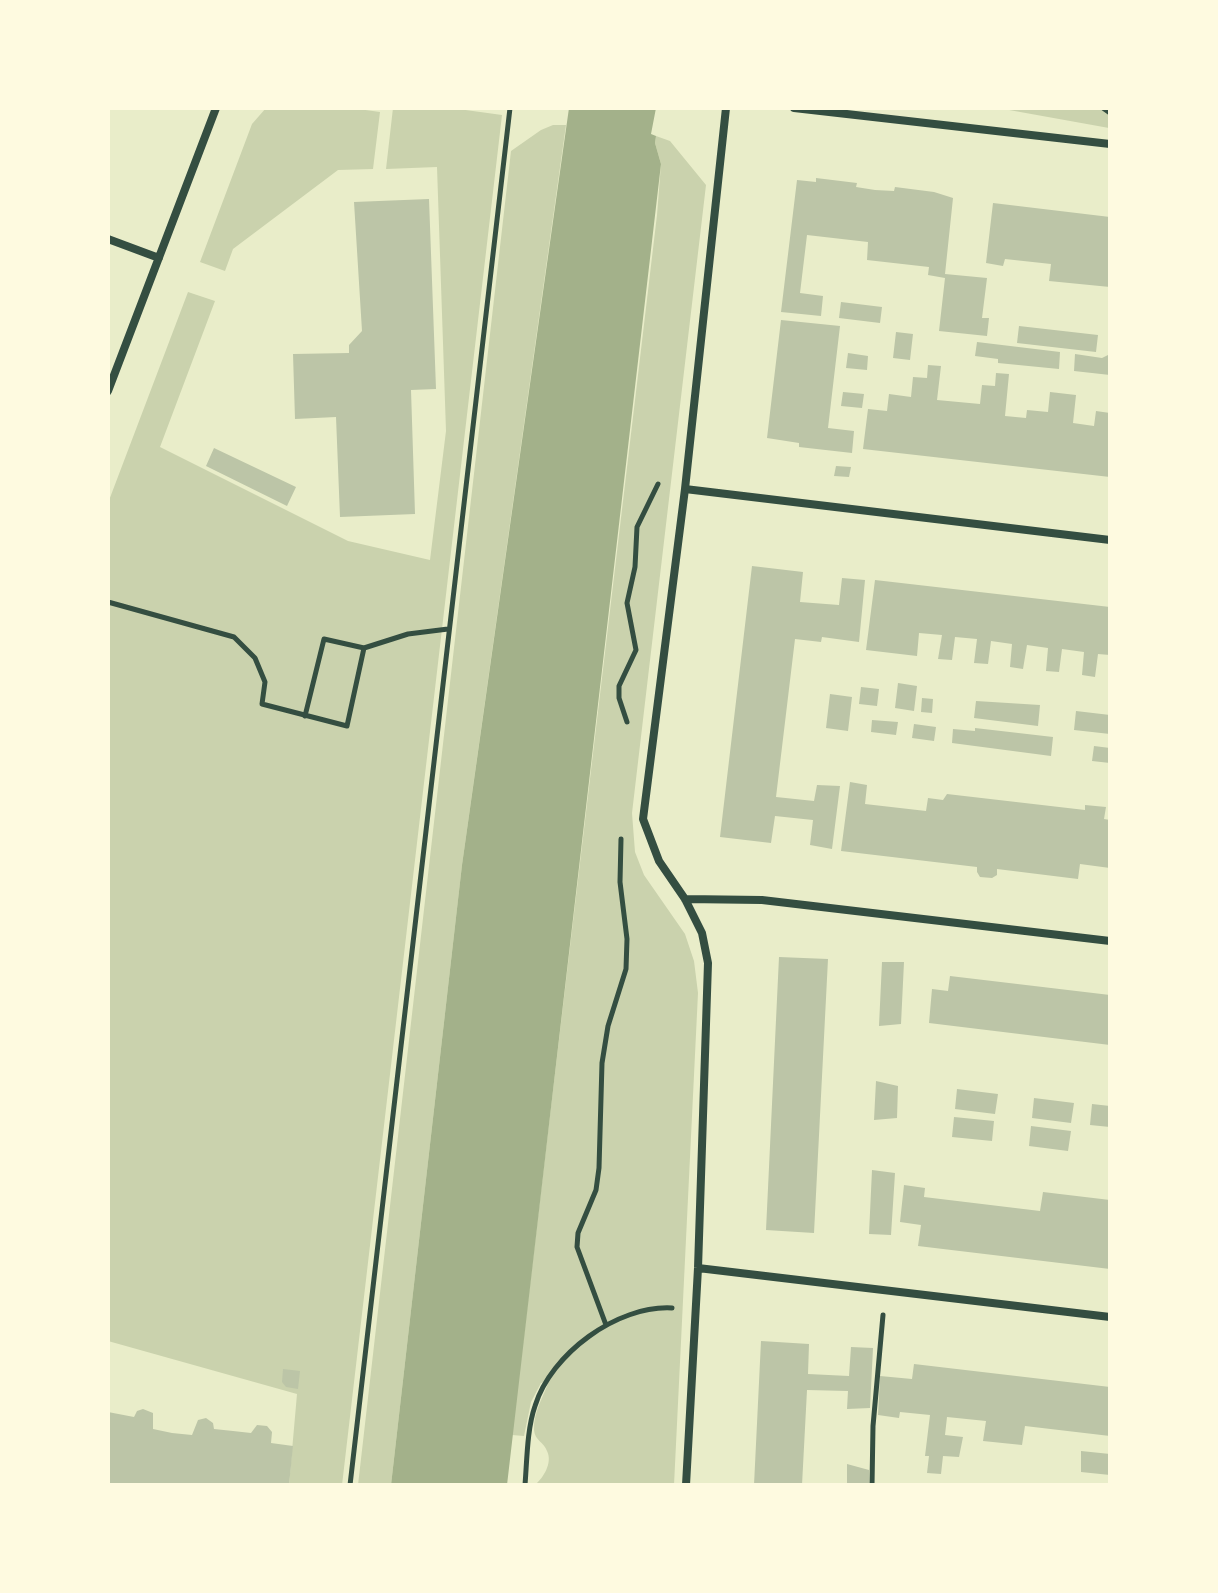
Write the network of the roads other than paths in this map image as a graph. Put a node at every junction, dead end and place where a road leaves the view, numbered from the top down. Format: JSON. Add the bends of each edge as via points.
{"nodes":[{"id":1,"x":216,"y":108,"type":"edge"},
{"id":2,"x":726,"y":108,"type":"edge"},
{"id":3,"x":794,"y":108,"type":"edge"},
{"id":4,"x":1110,"y":144,"type":"edge"},
{"id":5,"x":108,"y":239,"type":"edge"},
{"id":6,"x":159,"y":258,"type":"junction"},
{"id":7,"x":108,"y":391,"type":"edge"},
{"id":8,"x":685,"y":489,"type":"junction"},
{"id":9,"x":1110,"y":540,"type":"edge"},
{"id":10,"x":685,"y":899,"type":"junction"},
{"id":11,"x":1110,"y":941,"type":"edge"},
{"id":12,"x":698,"y":1268,"type":"junction"},
{"id":13,"x":1110,"y":1317,"type":"edge"},
{"id":14,"x":686,"y":1485,"type":"edge"}],
"edges":[{"from":1,"to":6,"type":"street"},
{"from":2,"to":8,"type":"street"},
{"from":3,"to":4,"type":"street"},
{"from":5,"to":6,"type":"street"},
{"from":6,"to":7,"type":"street"},
{"from":8,"to":9,"type":"street"},
{"from":8,"to":10,"type":"street","via":[[643,819],[659,861]]},
{"from":10,"to":11,"type":"street","via":[[762,900]]},
{"from":10,"to":12,"type":"street","via":[[702,933],[708,963]]},
{"from":12,"to":13,"type":"street"},
{"from":12,"to":14,"type":"street"}]}
